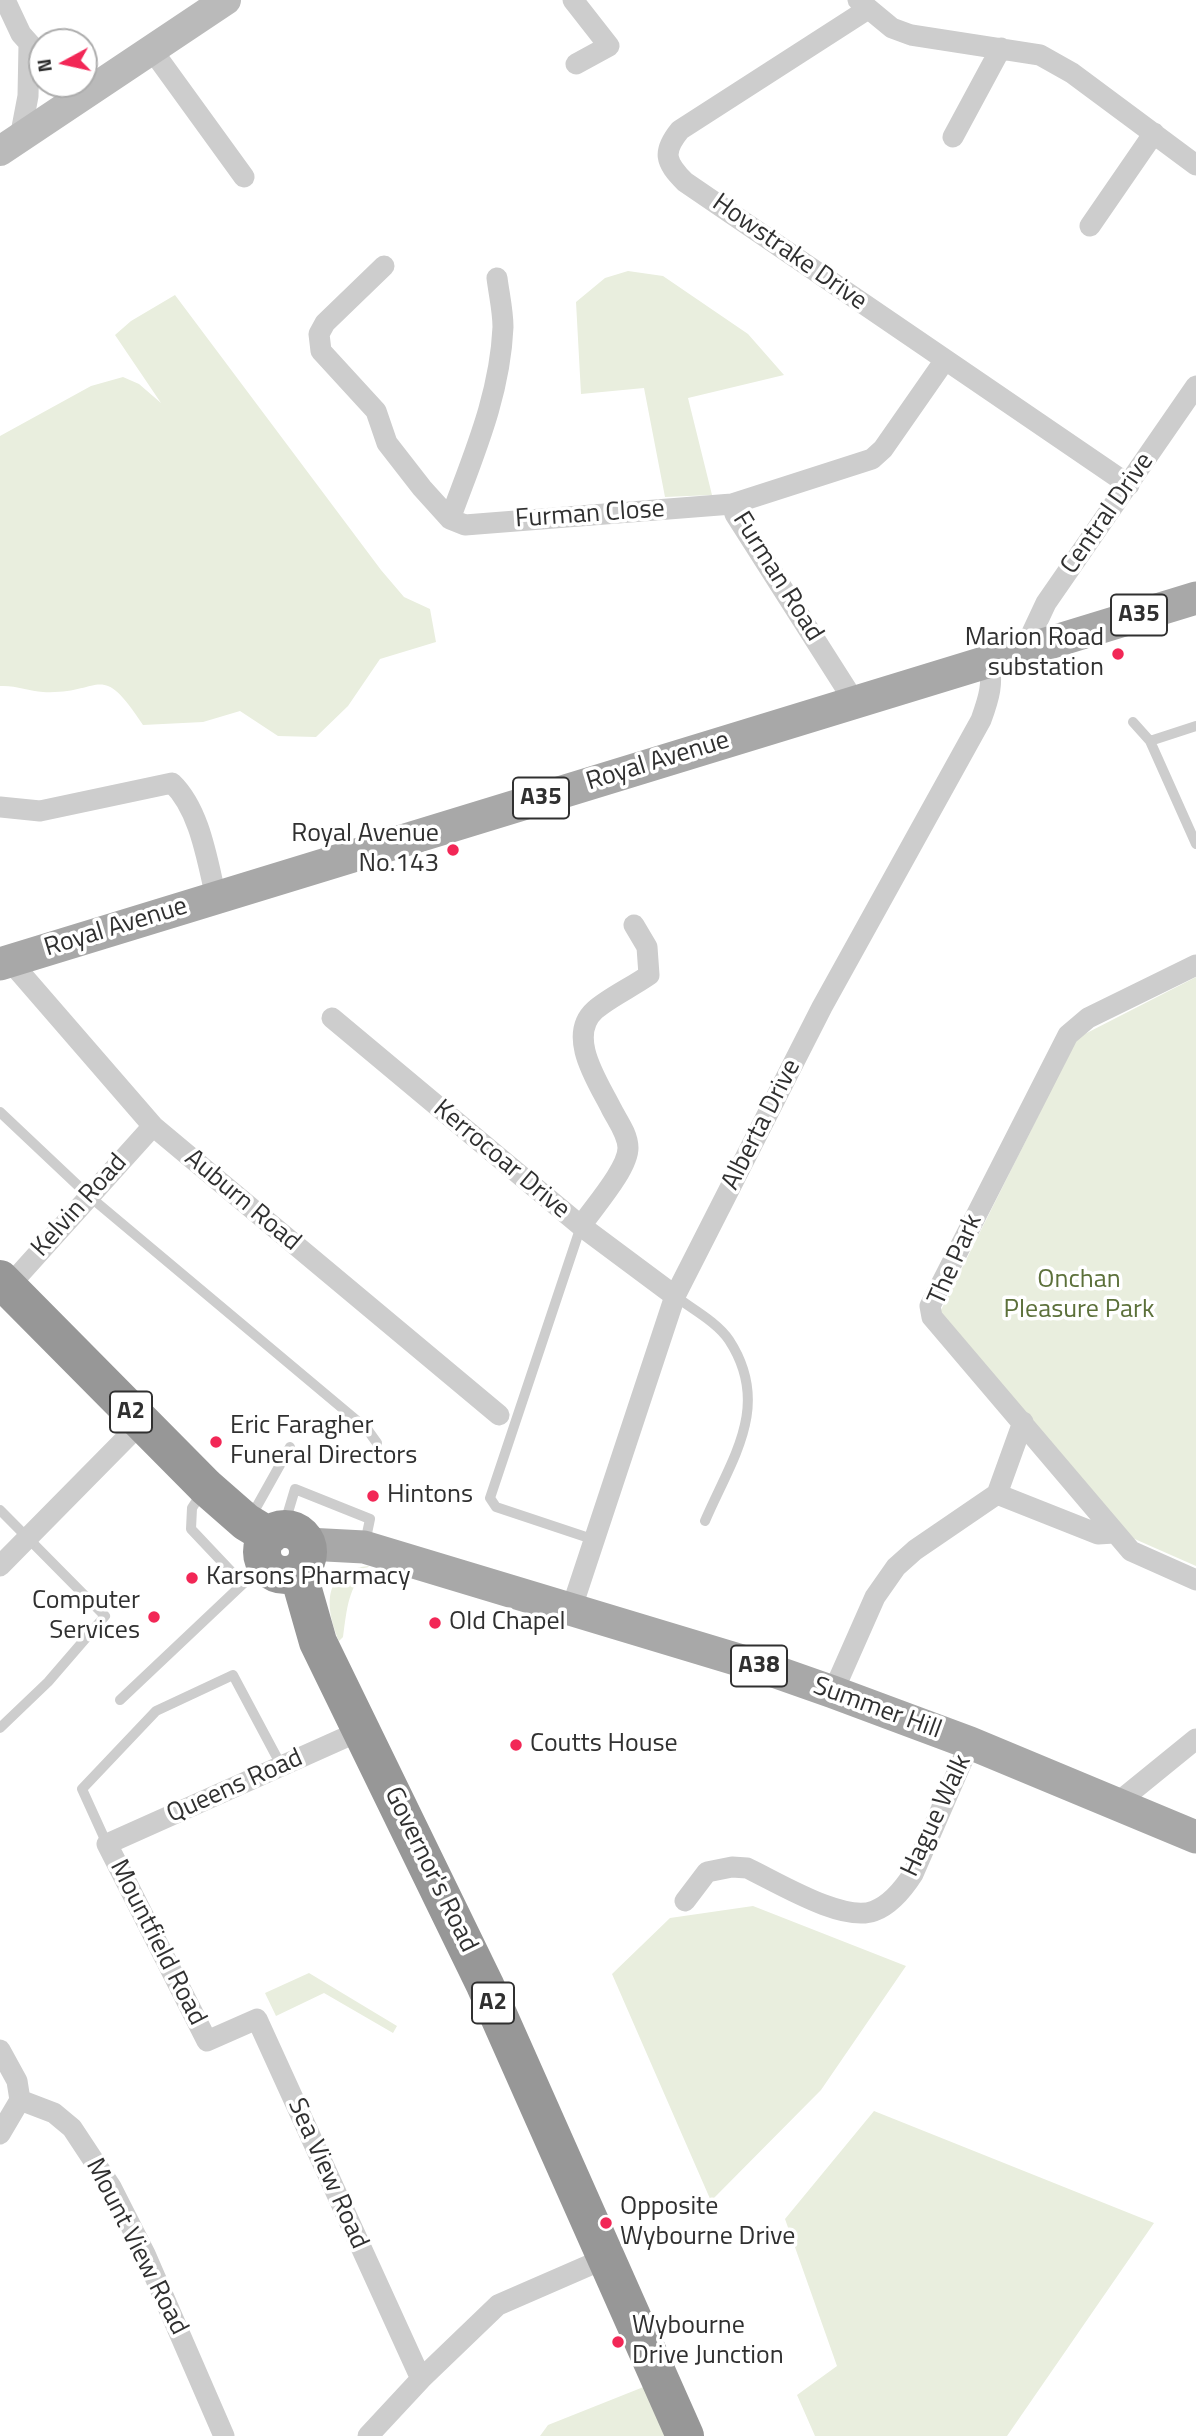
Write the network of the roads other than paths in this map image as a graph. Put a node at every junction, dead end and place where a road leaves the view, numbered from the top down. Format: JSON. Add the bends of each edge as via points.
{"nodes":[{"id":1,"x":5,"y":0,"type":"edge"},
{"id":2,"x":226,"y":0,"type":"edge"},
{"id":3,"x":572,"y":0,"type":"edge"},
{"id":4,"x":863,"y":4,"type":"edge"},
{"id":5,"x":28,"y":38,"type":"edge"},
{"id":6,"x":1001,"y":48,"type":"junction"},
{"id":7,"x":152,"y":50,"type":"junction"},
{"id":8,"x":576,"y":64,"type":"dead end"},
{"id":9,"x":98,"y":79,"type":"edge"},
{"id":10,"x":28,"y":96,"type":"edge"},
{"id":11,"x":67,"y":98,"type":"edge"},
{"id":12,"x":1154,"y":132,"type":"junction"},
{"id":13,"x":953,"y":138,"type":"dead end"},
{"id":14,"x":10,"y":144,"type":"edge"},
{"id":15,"x":1196,"y":165,"type":"edge"},
{"id":16,"x":244,"y":177,"type":"dead end"},
{"id":17,"x":1090,"y":226,"type":"dead end"},
{"id":18,"x":384,"y":266,"type":"dead end"},
{"id":19,"x":496,"y":278,"type":"dead end"},
{"id":20,"x":945,"y":360,"type":"junction"},
{"id":21,"x":1196,"y":386,"type":"edge"},
{"id":22,"x":1129,"y":485,"type":"junction"},
{"id":23,"x":732,"y":504,"type":"junction"},
{"id":24,"x":450,"y":519,"type":"junction"},
{"id":25,"x":1196,"y":598,"type":"edge"},
{"id":26,"x":1034,"y":646,"type":"junction"},
{"id":27,"x":988,"y":660,"type":"junction"},
{"id":28,"x":854,"y":701,"type":"junction"},
{"id":29,"x":1133,"y":722,"type":"dead end"},
{"id":30,"x":1196,"y":726,"type":"edge"},
{"id":31,"x":1150,"y":741,"type":"junction"},
{"id":32,"x":0,"y":807,"type":"edge"},
{"id":33,"x":1196,"y":845,"type":"edge"},
{"id":34,"x":216,"y":897,"type":"junction"},
{"id":35,"x":634,"y":925,"type":"dead end"},
{"id":36,"x":5,"y":962,"type":"edge"},
{"id":37,"x":1196,"y":964,"type":"edge"},
{"id":38,"x":332,"y":1018,"type":"dead end"},
{"id":39,"x":0,"y":1112,"type":"edge"},
{"id":40,"x":153,"y":1126,"type":"junction"},
{"id":41,"x":89,"y":1196,"type":"junction"},
{"id":42,"x":581,"y":1226,"type":"junction"},
{"id":43,"x":4,"y":1283,"type":"edge"},
{"id":44,"x":675,"y":1296,"type":"junction"},
{"id":45,"x":499,"y":1415,"type":"dead end"},
{"id":46,"x":1023,"y":1422,"type":"junction"},
{"id":47,"x":141,"y":1423,"type":"junction"},
{"id":48,"x":377,"y":1443,"type":"dead end"},
{"id":49,"x":290,"y":1447,"type":"dead end"},
{"id":50,"x":206,"y":1487,"type":"junction"},
{"id":51,"x":997,"y":1494,"type":"junction"},
{"id":52,"x":0,"y":1510,"type":"edge"},
{"id":53,"x":237,"y":1515,"type":"junction"},
{"id":54,"x":705,"y":1521,"type":"dead end"},
{"id":55,"x":1114,"y":1533,"type":"junction"},
{"id":56,"x":27,"y":1539,"type":"junction"},
{"id":57,"x":595,"y":1540,"type":"junction"},
{"id":58,"x":364,"y":1547,"type":"junction"},
{"id":59,"x":277,"y":1555,"type":"junction"},
{"id":60,"x":0,"y":1566,"type":"edge"},
{"id":61,"x":1196,"y":1580,"type":"edge"},
{"id":62,"x":571,"y":1611,"type":"junction"},
{"id":63,"x":833,"y":1692,"type":"junction"},
{"id":64,"x":120,"y":1700,"type":"dead end"},
{"id":65,"x":0,"y":1728,"type":"edge"},
{"id":66,"x":362,"y":1730,"type":"junction"},
{"id":67,"x":1196,"y":1739,"type":"edge"},
{"id":68,"x":970,"y":1743,"type":"junction"},
{"id":69,"x":282,"y":1767,"type":"junction"},
{"id":70,"x":1116,"y":1804,"type":"junction"},
{"id":71,"x":1196,"y":1837,"type":"edge"},
{"id":72,"x":107,"y":1844,"type":"junction"},
{"id":73,"x":685,"y":1901,"type":"dead end"},
{"id":74,"x":207,"y":2041,"type":"joint"},
{"id":75,"x":0,"y":2050,"type":"edge"},
{"id":76,"x":20,"y":2100,"type":"junction"},
{"id":77,"x":0,"y":2134,"type":"edge"},
{"id":78,"x":606,"y":2258,"type":"junction"},
{"id":79,"x":421,"y":2379,"type":"junction"},
{"id":80,"x":225,"y":2436,"type":"edge"},
{"id":81,"x":368,"y":2436,"type":"edge"},
{"id":82,"x":685,"y":2436,"type":"edge"}],
"edges":[{"from":1,"to":5,"type":"street"},
{"from":2,"to":7,"type":"main road"},
{"from":3,"to":8,"type":"street","via":[[609,46]]},
{"from":4,"to":6,"type":"street","via":[[892,28],[911,35]]},
{"from":4,"to":20,"type":"street","name":"Howstrake Drive","via":[[680,130],[670,142],[667,156],[671,168],[685,182]]},
{"from":6,"to":12,"type":"street","via":[[1040,55],[1056,63]]},
{"from":6,"to":13,"type":"street"},
{"from":7,"to":9,"type":"main road"},
{"from":7,"to":16,"type":"street"},
{"from":10,"to":14,"type":"street"},
{"from":11,"to":14,"type":"main road"},
{"from":12,"to":15,"type":"street"},
{"from":12,"to":17,"type":"street"},
{"from":18,"to":24,"type":"street","via":[[325,324],[319,334],[321,351],[376,411],[387,443]]},
{"from":19,"to":24,"type":"street","via":[[503,325],[497,378],[475,459]]},
{"from":20,"to":22,"type":"street","name":"Howstrake Drive"},
{"from":20,"to":23,"type":"street","name":"Furman Road","via":[[872,459]]},
{"from":21,"to":22,"type":"street","name":"Central Drive"},
{"from":22,"to":26,"type":"street","name":"Central Drive","via":[[1046,603],[1031,635]]},
{"from":23,"to":24,"type":"street","name":"Furman Close","via":[[465,525]]},
{"from":23,"to":28,"type":"street","name":"Furman Road"},
{"from":25,"to":26,"type":"main road","name":"Royal Avenue","number":"A35"},
{"from":26,"to":27,"type":"main road","name":"Royal Avenue","number":"A35"},
{"from":27,"to":28,"type":"main road","name":"Royal Avenue","number":"A35"},
{"from":27,"to":44,"type":"street","name":"Alberta Drive","via":[[991,692],[981,720],[822,1007]]},
{"from":28,"to":34,"type":"main road","name":"Royal Avenue","number":"A35"},
{"from":29,"to":31,"type":"lane"},
{"from":30,"to":31,"type":"lane"},
{"from":31,"to":33,"type":"lane"},
{"from":32,"to":34,"type":"street","via":[[40,811],[172,783],[191,809]]},
{"from":34,"to":36,"type":"main road","name":"Royal Avenue","number":"A35"},
{"from":35,"to":42,"type":"street","via":[[647,947],[649,975],[595,1010],[586,1022],[584,1043],[586,1065],[596,1077],[628,1149],[618,1173]]},
{"from":36,"to":40,"type":"street","name":"Auburn Road"},
{"from":37,"to":46,"type":"street","name":"The Park","via":[[1088,1018],[1068,1035],[930,1306],[932,1317]]},
{"from":38,"to":42,"type":"street","name":"Kerrocoar Drive"},
{"from":39,"to":41,"type":"lane"},
{"from":40,"to":41,"type":"street","name":"Kelvin Road"},
{"from":40,"to":45,"type":"street","name":"Auburn Road"},
{"from":41,"to":43,"type":"street","name":"Kelvin Road"},
{"from":41,"to":48,"type":"lane","via":[[367,1429]]},
{"from":42,"to":44,"type":"street","name":"Kerrocoar Drive"},
{"from":42,"to":57,"type":"lane","via":[[490,1498],[496,1507]]},
{"from":43,"to":47,"type":"highway","number":"A2"},
{"from":44,"to":54,"type":"lane","via":[[728,1339],[749,1385],[750,1406],[741,1438]]},
{"from":44,"to":57,"type":"street","name":"Alberta Drive"},
{"from":46,"to":51,"type":"street"},
{"from":46,"to":55,"type":"street","name":"The Park"},
{"from":47,"to":50,"type":"highway","number":"A2"},
{"from":47,"to":56,"type":"street"},
{"from":49,"to":53,"type":"lane","via":[[257,1506]]},
{"from":50,"to":53,"type":"highway","number":"A2"},
{"from":50,"to":59,"type":"lane","via":[[192,1508],[191,1529]]},
{"from":51,"to":55,"type":"street","via":[[1098,1534]]},
{"from":51,"to":63,"type":"street","via":[[896,1567],[875,1597]]},
{"from":52,"to":56,"type":"lane"},
{"from":53,"to":59,"type":"highway","number":"A2"},
{"from":55,"to":61,"type":"street","name":"The Park","via":[[1131,1551]]},
{"from":56,"to":60,"type":"street"},
{"from":56,"to":65,"type":"lane","via":[[105,1616],[48,1682]]},
{"from":57,"to":62,"type":"street","name":"Alberta Drive"},
{"from":58,"to":59,"type":"main road","name":"Summer Hill","number":"A38"},
{"from":58,"to":59,"type":"lane","via":[[370,1519],[295,1489]]},
{"from":58,"to":62,"type":"main road","name":"Summer Hill","number":"A38"},
{"from":59,"to":64,"type":"lane"},
{"from":59,"to":66,"type":"highway","name":"Governor's Road","number":"A2"},
{"from":62,"to":63,"type":"main road","name":"Summer Hill","number":"A38"},
{"from":63,"to":68,"type":"main road","name":"Summer Hill","number":"A38"},
{"from":66,"to":69,"type":"street","name":"Queens Road"},
{"from":66,"to":78,"type":"highway","name":"Governor's Road","number":"A2","via":[[485,1985]]},
{"from":67,"to":70,"type":"street"},
{"from":68,"to":70,"type":"main road","name":"Summer Hill","number":"A38"},
{"from":68,"to":73,"type":"street","name":"Hague Walk","via":[[913,1874],[901,1891],[876,1911],[857,1915],[837,1910],[747,1868],[732,1867],[707,1872]]},
{"from":69,"to":72,"type":"street","name":"Queens Road"},
{"from":69,"to":72,"type":"lane","via":[[233,1675],[156,1711],[82,1789]]},
{"from":70,"to":71,"type":"main road","name":"Summer Hill","number":"A38"},
{"from":72,"to":74,"type":"street","name":"Mountfield Road"},
{"from":74,"to":79,"type":"street","name":"Sea View Road","via":[[257,2019]]},
{"from":75,"to":76,"type":"street","via":[[17,2081]]},
{"from":76,"to":77,"type":"street"},
{"from":76,"to":80,"type":"street","name":"Mount View Road","via":[[54,2113],[72,2128],[111,2187]]},
{"from":78,"to":79,"type":"street","via":[[498,2305]]},
{"from":78,"to":82,"type":"highway","name":"Governor's Road","number":"A2"},
{"from":79,"to":81,"type":"street"}]}
